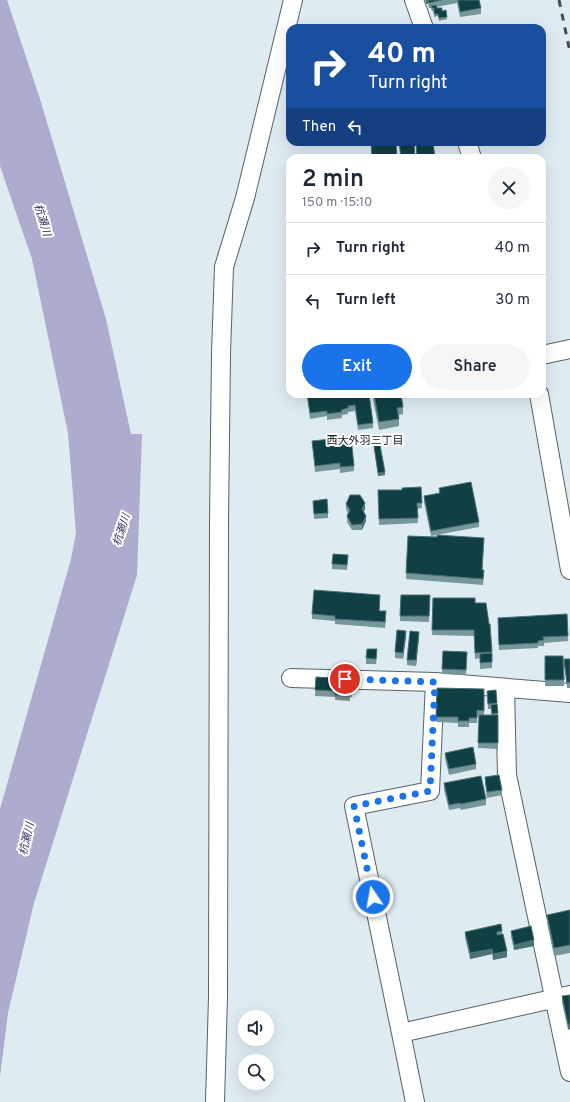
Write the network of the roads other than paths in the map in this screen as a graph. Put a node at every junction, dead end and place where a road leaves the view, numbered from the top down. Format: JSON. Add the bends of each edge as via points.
{"nodes":[{"id":1,"x":292,"y":0,"type":"edge"},
{"id":2,"x":414,"y":0,"type":"edge"},
{"id":3,"x":286,"y":24,"type":"edge"},
{"id":4,"x":423,"y":24,"type":"edge"},
{"id":5,"x":286,"y":25,"type":"edge"},
{"id":6,"x":570,"y":349,"type":"edge"},
{"id":7,"x":546,"y":354,"type":"edge"},
{"id":8,"x":541,"y":398,"type":"edge"},
{"id":9,"x":570,"y":570,"type":"edge"},
{"id":10,"x":291,"y":678,"type":"dead end"},
{"id":11,"x":435,"y":682,"type":"junction"},
{"id":12,"x":505,"y":688,"type":"junction"},
{"id":13,"x":570,"y":693,"type":"edge"},
{"id":14,"x":562,"y":997,"type":"edge"},
{"id":15,"x":401,"y":1033,"type":"junction"},
{"id":16,"x":570,"y":1072,"type":"edge"},
{"id":17,"x":215,"y":1102,"type":"edge"},
{"id":18,"x":415,"y":1102,"type":"edge"}],
"edges":[{"from":1,"to":3,"type":"street"},
{"from":2,"to":4,"type":"street"},
{"from":5,"to":17,"type":"street","via":[[245,198],[224,267],[221,353],[218,997]]},
{"from":6,"to":7,"type":"street"},
{"from":8,"to":9,"type":"street"},
{"from":10,"to":11,"type":"street"},
{"from":11,"to":12,"type":"street"},
{"from":11,"to":15,"type":"street","via":[[430,791],[354,806]]},
{"from":12,"to":13,"type":"street"},
{"from":12,"to":14,"type":"street","via":[[507,775]]},
{"from":14,"to":15,"type":"street"},
{"from":14,"to":16,"type":"street"},
{"from":15,"to":18,"type":"street"}]}
